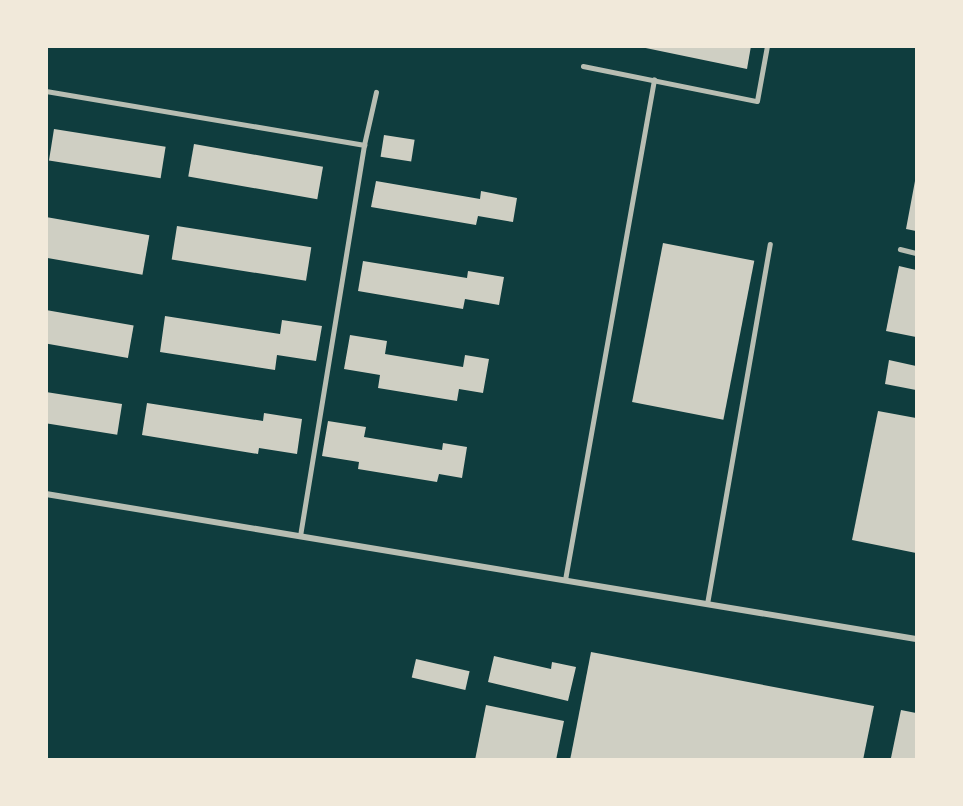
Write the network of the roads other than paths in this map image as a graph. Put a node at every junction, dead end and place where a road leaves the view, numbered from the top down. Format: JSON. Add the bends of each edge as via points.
{"nodes":[{"id":1,"x":767,"y":46,"type":"edge"},
{"id":2,"x":583,"y":66,"type":"dead end"},
{"id":3,"x":654,"y":80,"type":"junction"},
{"id":4,"x":46,"y":91,"type":"edge"},
{"id":5,"x":376,"y":92,"type":"dead end"},
{"id":6,"x":364,"y":145,"type":"junction"},
{"id":7,"x":770,"y":244,"type":"dead end"},
{"id":8,"x":900,"y":249,"type":"dead end"},
{"id":9,"x":916,"y":253,"type":"edge"},
{"id":10,"x":46,"y":494,"type":"edge"},
{"id":11,"x":300,"y":536,"type":"junction"},
{"id":12,"x":565,"y":580,"type":"junction"},
{"id":13,"x":707,"y":604,"type":"junction"},
{"id":14,"x":916,"y":639,"type":"edge"}],
"edges":[{"from":1,"to":3,"type":"lane","via":[[757,101]]},
{"from":2,"to":3,"type":"lane"},
{"from":3,"to":12,"type":"lane"},
{"from":4,"to":6,"type":"lane"},
{"from":5,"to":6,"type":"lane"},
{"from":6,"to":11,"type":"lane"},
{"from":7,"to":13,"type":"lane"},
{"from":8,"to":9,"type":"lane"},
{"from":10,"to":11,"type":"street"},
{"from":11,"to":12,"type":"street"},
{"from":12,"to":13,"type":"street"},
{"from":13,"to":14,"type":"street"}]}
